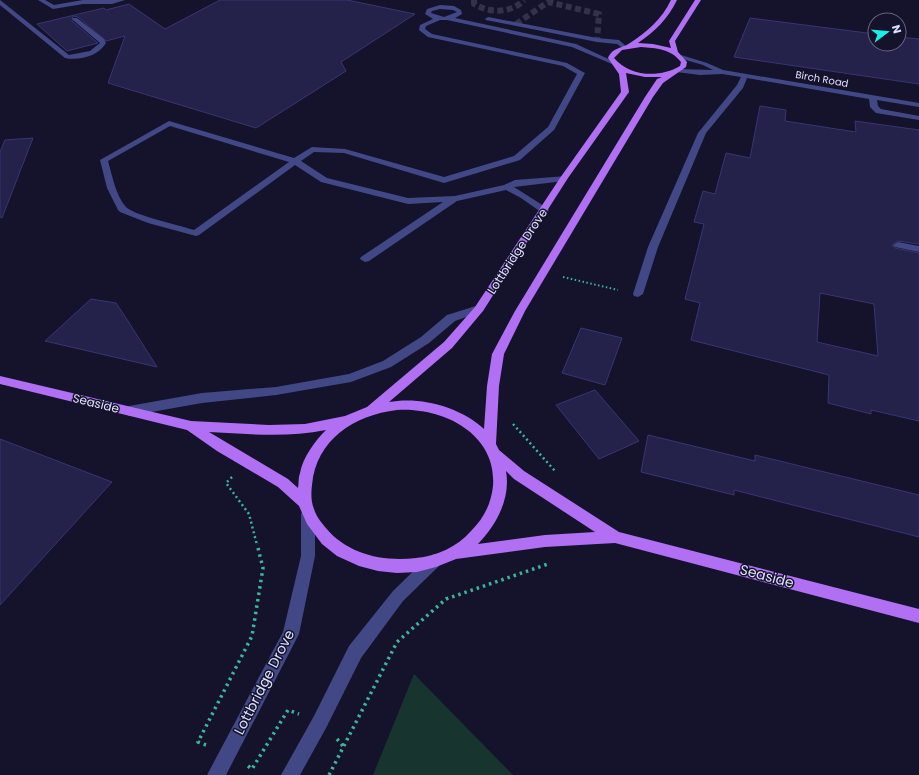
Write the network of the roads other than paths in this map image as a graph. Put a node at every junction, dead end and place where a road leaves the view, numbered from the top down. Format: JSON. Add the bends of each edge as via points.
{"nodes":[{"id":1,"x":41,"y":0,"type":"edge"},
{"id":2,"x":122,"y":0,"type":"edge"},
{"id":3,"x":452,"y":0,"type":"edge"},
{"id":4,"x":674,"y":0,"type":"edge"},
{"id":5,"x":698,"y":0,"type":"edge"},
{"id":6,"x":0,"y":2,"type":"edge"},
{"id":7,"x":444,"y":6,"type":"junction"},
{"id":8,"x":460,"y":13,"type":"junction"},
{"id":9,"x":467,"y":14,"type":"dead end"},
{"id":10,"x":481,"y":17,"type":"dead end"},
{"id":11,"x":443,"y":18,"type":"junction"},
{"id":12,"x":75,"y":20,"type":"dead end"},
{"id":13,"x":627,"y":46,"type":"junction"},
{"id":14,"x":675,"y":52,"type":"junction"},
{"id":15,"x":682,"y":57,"type":"junction"},
{"id":16,"x":615,"y":65,"type":"junction"},
{"id":17,"x":675,"y":72,"type":"junction"},
{"id":18,"x":722,"y":72,"type":"junction"},
{"id":19,"x":745,"y":76,"type":"junction"},
{"id":20,"x":873,"y":98,"type":"junction"},
{"id":21,"x":919,"y":105,"type":"edge"},
{"id":22,"x":919,"y":118,"type":"edge"},
{"id":23,"x":295,"y":161,"type":"junction"},
{"id":24,"x":564,"y":178,"type":"junction"},
{"id":25,"x":507,"y":187,"type":"junction"},
{"id":26,"x":455,"y":199,"type":"junction"},
{"id":27,"x":544,"y":210,"type":"junction"},
{"id":28,"x":898,"y":245,"type":"dead end"},
{"id":29,"x":919,"y":249,"type":"edge"},
{"id":30,"x":365,"y":259,"type":"dead end"},
{"id":31,"x":638,"y":294,"type":"road end"},
{"id":32,"x":479,"y":310,"type":"junction"},
{"id":33,"x":0,"y":380,"type":"edge"},
{"id":34,"x":130,"y":411,"type":"junction"},
{"id":35,"x":369,"y":411,"type":"junction"},
{"id":36,"x":350,"y":420,"type":"junction"},
{"id":37,"x":191,"y":426,"type":"junction"},
{"id":38,"x":492,"y":449,"type":"junction"},
{"id":39,"x":306,"y":508,"type":"junction"},
{"id":40,"x":616,"y":537,"type":"junction"},
{"id":41,"x":453,"y":554,"type":"junction"},
{"id":42,"x":434,"y":562,"type":"junction"},
{"id":43,"x":919,"y":616,"type":"edge"},
{"id":44,"x":216,"y":775,"type":"edge"},
{"id":45,"x":290,"y":775,"type":"edge"}],
"edges":[{"from":1,"to":2,"type":"street","via":[[53,7]]},
{"from":3,"to":7,"type":"street"},
{"from":4,"to":13,"type":"main road","via":[[660,22]]},
{"from":5,"to":14,"type":"main road","via":[[672,41]]},
{"from":6,"to":12,"type":"street","via":[[68,57],[93,53],[103,43]]},
{"from":7,"to":8,"type":"street","via":[[454,8]]},
{"from":7,"to":11,"type":"street","via":[[435,7],[428,12],[430,16]]},
{"from":8,"to":9,"type":"street"},
{"from":8,"to":11,"type":"street"},
{"from":10,"to":13,"type":"street","via":[[618,42]]},
{"from":11,"to":16,"type":"street","via":[[574,46]]},
{"from":11,"to":23,"type":"street","via":[[423,26],[422,30],[430,36],[564,64],[581,73],[551,128],[517,158],[444,180],[345,150],[312,149]]},
{"from":13,"to":14,"type":"main road","via":[[654,46]]},
{"from":13,"to":16,"type":"main road","via":[[612,54],[611,58]]},
{"from":14,"to":15,"type":"main road"},
{"from":15,"to":17,"type":"main road","via":[[683,67]]},
{"from":15,"to":18,"type":"street","name":"Birch Road"},
{"from":16,"to":17,"type":"main road","via":[[643,75]]},
{"from":16,"to":24,"type":"main road","name":"Lottbridge Drove","via":[[623,74],[625,92]]},
{"from":17,"to":18,"type":"street","name":"Birch Road"},
{"from":17,"to":38,"type":"main road","via":[[660,81],[649,97],[520,311],[498,354],[493,386]]},
{"from":18,"to":19,"type":"street","name":"Birch Road"},
{"from":19,"to":20,"type":"street","name":"Birch Road"},
{"from":19,"to":31,"type":"street","via":[[740,86],[702,133],[653,247]]},
{"from":20,"to":21,"type":"street","name":"Birch Road"},
{"from":20,"to":22,"type":"street","via":[[874,107],[879,111]]},
{"from":23,"to":23,"type":"street","via":[[196,233],[151,221],[123,210],[111,188],[104,160],[170,123]]},
{"from":23,"to":26,"type":"street","via":[[324,180],[408,201]]},
{"from":24,"to":25,"type":"street","via":[[515,183]]},
{"from":24,"to":27,"type":"main road","name":"Lottbridge Drove"},
{"from":25,"to":26,"type":"street"},
{"from":25,"to":27,"type":"street"},
{"from":26,"to":30,"type":"street"},
{"from":27,"to":32,"type":"main road","name":"Lottbridge Drove"},
{"from":28,"to":29,"type":"street"},
{"from":32,"to":34,"type":"street","via":[[451,318],[425,340],[387,364],[351,378],[276,391],[202,398]]},
{"from":32,"to":35,"type":"main road","name":"Lottbridge Drove","via":[[448,345]]},
{"from":33,"to":34,"type":"main road","name":"Seaside"},
{"from":34,"to":37,"type":"main road","name":"Seaside"},
{"from":35,"to":36,"type":"main road"},
{"from":35,"to":38,"type":"main road","via":[[392,406],[438,408],[477,429]]},
{"from":36,"to":37,"type":"main road","name":"Seaside","via":[[305,429]]},
{"from":36,"to":39,"type":"main road","via":[[329,434],[306,470]]},
{"from":37,"to":39,"type":"main road","name":"Seaside","via":[[283,484]]},
{"from":38,"to":40,"type":"main road","name":"Seaside","via":[[519,475]]},
{"from":38,"to":41,"type":"main road","via":[[501,477],[498,501],[486,525]]},
{"from":39,"to":42,"type":"main road","name":"Seaside","via":[[320,534],[340,552],[366,563],[395,567]]},
{"from":39,"to":44,"type":"street","name":"Lottbridge Drove","via":[[308,556],[291,634]]},
{"from":40,"to":41,"type":"main road","name":"Seaside","via":[[545,541]]},
{"from":40,"to":43,"type":"main road","name":"Seaside"},
{"from":41,"to":42,"type":"main road","name":"Seaside"},
{"from":42,"to":45,"type":"street","via":[[398,596],[355,652]]}]}
